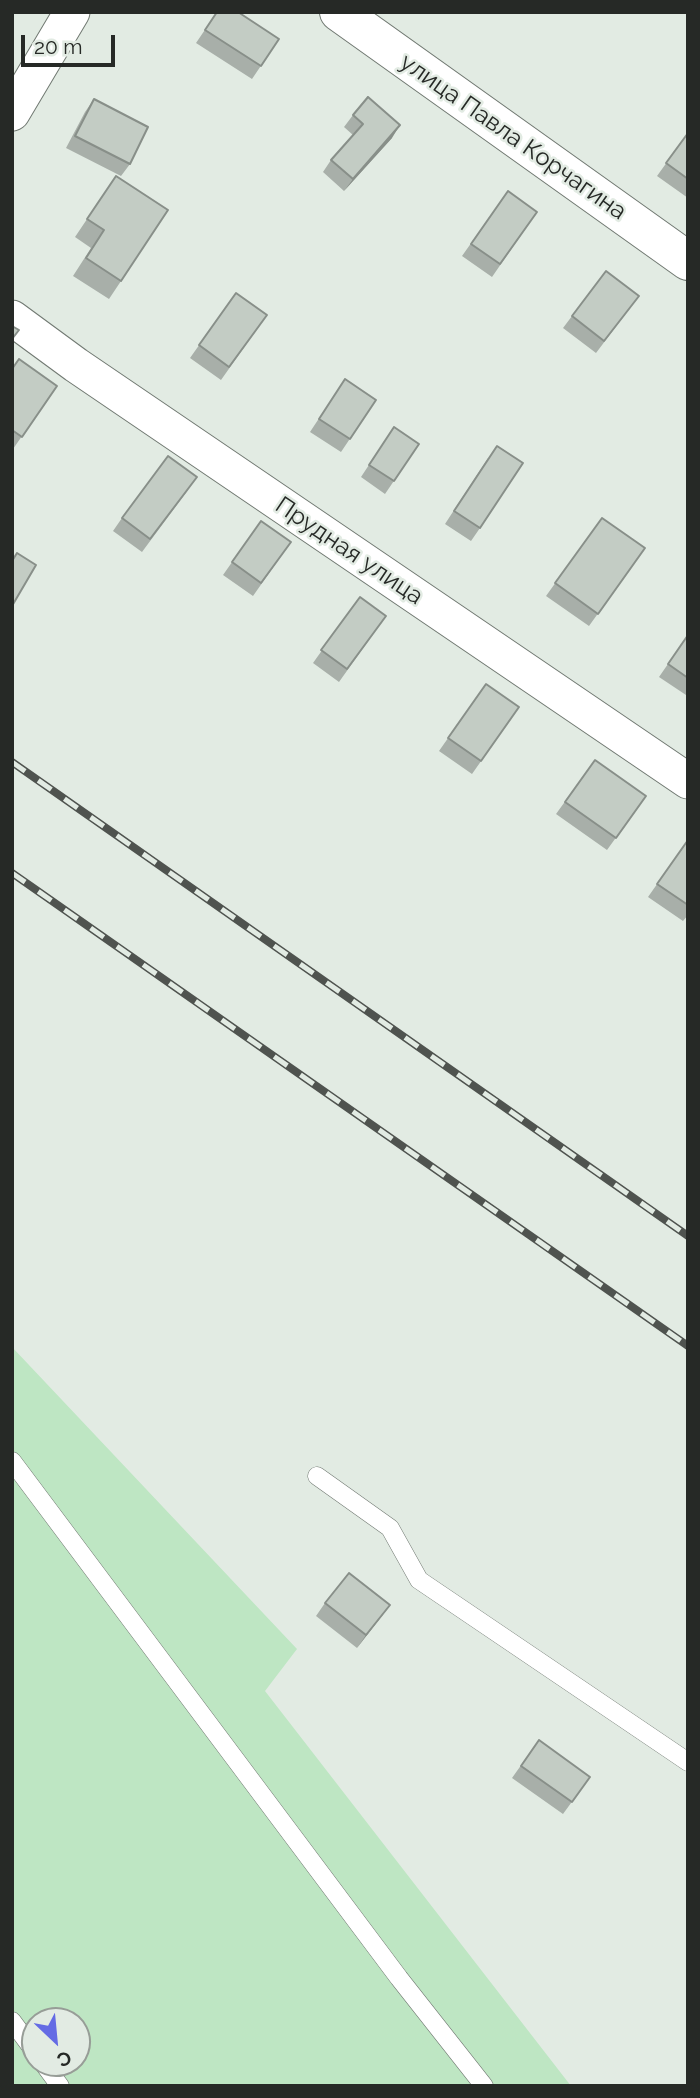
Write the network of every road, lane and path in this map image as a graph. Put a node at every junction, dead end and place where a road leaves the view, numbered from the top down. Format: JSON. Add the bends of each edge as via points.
{"nodes":[{"id":1,"x":72,"y":12,"type":"edge"},
{"id":2,"x":339,"y":12,"type":"edge"},
{"id":3,"x":12,"y":113,"type":"edge"},
{"id":4,"x":688,"y":261,"type":"edge"},
{"id":5,"x":12,"y":318,"type":"edge"},
{"id":6,"x":688,"y":782,"type":"edge"},
{"id":7,"x":12,"y":1461,"type":"edge"},
{"id":8,"x":317,"y":1476,"type":"dead end"},
{"id":9,"x":688,"y":1762,"type":"edge"},
{"id":10,"x":484,"y":2086,"type":"edge"}],
"edges":[{"from":1,"to":3,"type":"street"},
{"from":2,"to":4,"type":"main road","name":"улица Павла Корчагина"},
{"from":5,"to":6,"type":"street","name":"Прудная улица"},
{"from":7,"to":10,"type":"lane","via":[[398,1978]]},
{"from":8,"to":9,"type":"lane","via":[[390,1528],[419,1580]]}]}
